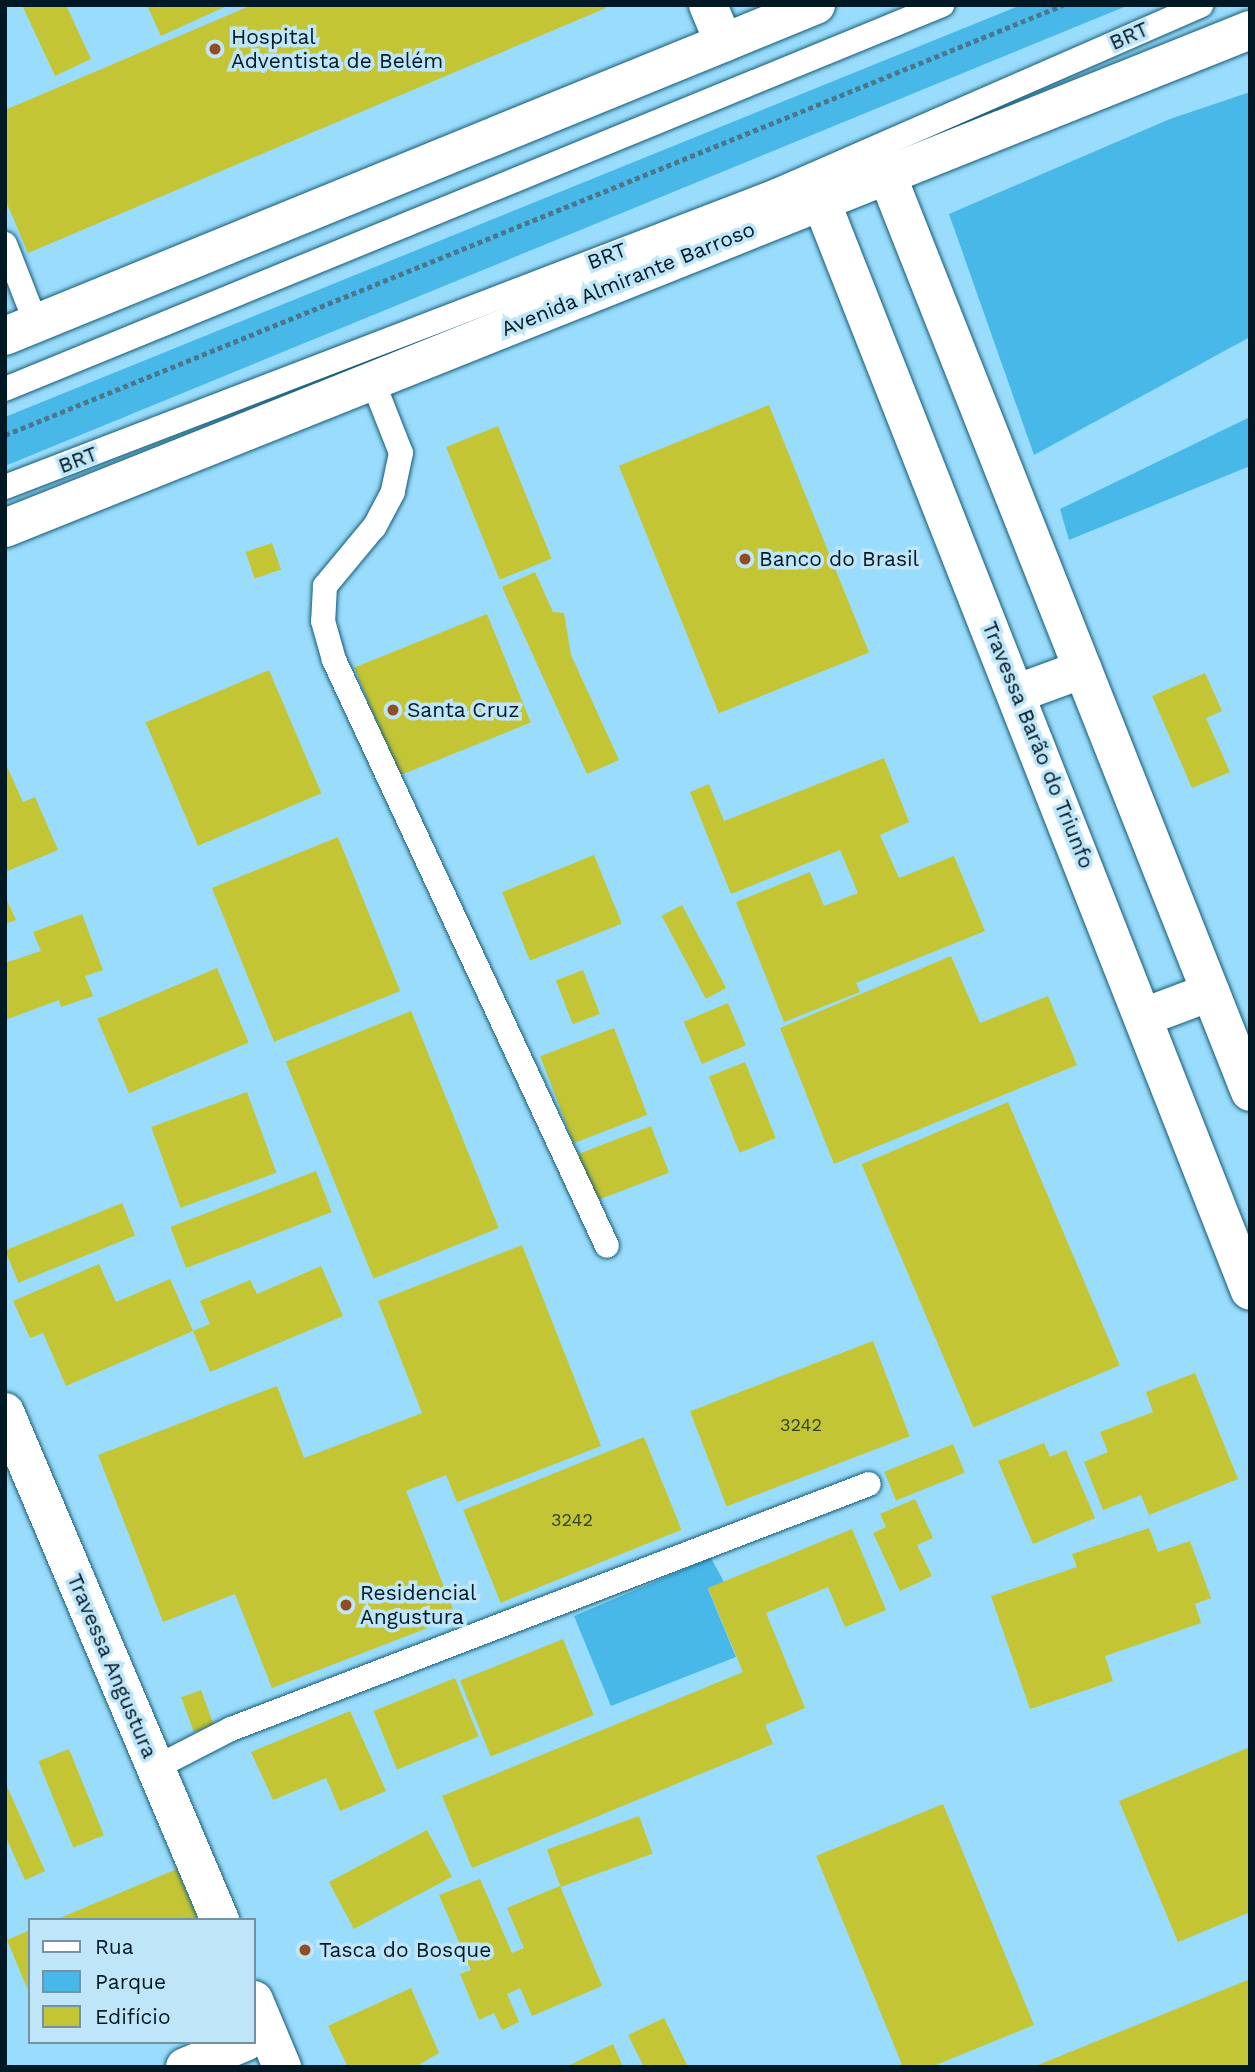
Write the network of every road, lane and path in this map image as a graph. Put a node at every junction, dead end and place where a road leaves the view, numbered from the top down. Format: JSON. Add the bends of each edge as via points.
{"nodes":[{"id":1,"x":708,"y":5,"type":"edge"},
{"id":2,"x":942,"y":5,"type":"edge"},
{"id":3,"x":1063,"y":5,"type":"edge"},
{"id":4,"x":1200,"y":5,"type":"edge"},
{"id":5,"x":804,"y":8,"type":"edge"},
{"id":6,"x":1250,"y":30,"type":"edge"},
{"id":7,"x":724,"y":43,"type":"junction"},
{"id":8,"x":887,"y":175,"type":"junction"},
{"id":9,"x":821,"y":201,"type":"junction"},
{"id":10,"x":5,"y":244,"type":"edge"},
{"id":11,"x":21,"y":330,"type":"edge"},
{"id":12,"x":373,"y":382,"type":"junction"},
{"id":13,"x":5,"y":389,"type":"edge"},
{"id":14,"x":5,"y":435,"type":"edge"},
{"id":15,"x":5,"y":487,"type":"edge"},
{"id":16,"x":5,"y":528,"type":"edge"},
{"id":17,"x":1083,"y":669,"type":"junction"},
{"id":18,"x":1018,"y":693,"type":"junction"},
{"id":19,"x":1210,"y":992,"type":"junction"},
{"id":20,"x":1144,"y":1017,"type":"junction"},
{"id":21,"x":1250,"y":1092,"type":"edge"},
{"id":22,"x":607,"y":1246,"type":"dead end"},
{"id":23,"x":1250,"y":1291,"type":"edge"},
{"id":24,"x":5,"y":1412,"type":"edge"},
{"id":25,"x":869,"y":1484,"type":"dead end"},
{"id":26,"x":155,"y":1768,"type":"junction"},
{"id":27,"x":219,"y":1918,"type":"edge"},
{"id":28,"x":241,"y":2044,"type":"edge"},
{"id":29,"x":185,"y":2067,"type":"edge"}],
"edges":[{"from":1,"to":7,"type":"main road"},
{"from":2,"to":13,"type":"lane"},
{"from":3,"to":14,"type":"path"},
{"from":4,"to":15,"type":"lane","name":"BRT","via":[[776,191]]},
{"from":5,"to":7,"type":"main road"},
{"from":6,"to":8,"type":"main road","name":"Avenida Almirante Barroso"},
{"from":7,"to":11,"type":"main road"},
{"from":8,"to":9,"type":"main road","name":"Avenida Almirante Barroso"},
{"from":8,"to":17,"type":"main road"},
{"from":9,"to":12,"type":"main road","name":"Avenida Almirante Barroso"},
{"from":9,"to":18,"type":"main road","name":"Travessa Barão do Triunfo"},
{"from":10,"to":11,"type":"lane"},
{"from":12,"to":16,"type":"main road","name":"Avenida Almirante Barroso"},
{"from":12,"to":22,"type":"lane","via":[[401,453],[396,479],[374,527],[325,586],[323,621],[334,660]]},
{"from":17,"to":18,"type":"main road"},
{"from":17,"to":19,"type":"main road"},
{"from":18,"to":20,"type":"main road","name":"Travessa Barão do Triunfo"},
{"from":19,"to":20,"type":"main road"},
{"from":19,"to":21,"type":"main road"},
{"from":20,"to":23,"type":"main road","name":"Travessa Barão do Triunfo"},
{"from":24,"to":26,"type":"main road","name":"Travessa Angustura"},
{"from":25,"to":26,"type":"lane","via":[[231,1729]]},
{"from":26,"to":27,"type":"main road","name":"Travessa Angustura"},
{"from":28,"to":29,"type":"main road"}]}
